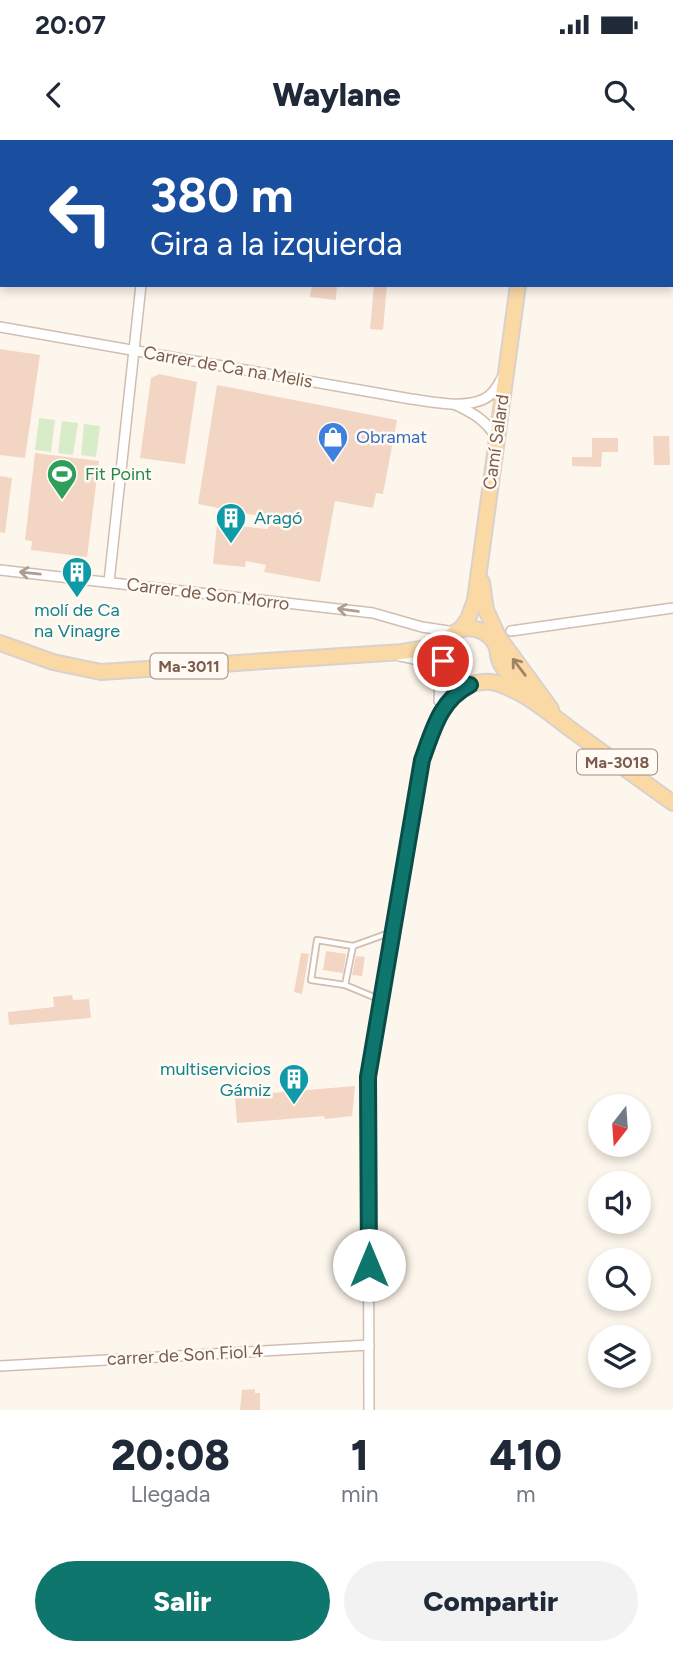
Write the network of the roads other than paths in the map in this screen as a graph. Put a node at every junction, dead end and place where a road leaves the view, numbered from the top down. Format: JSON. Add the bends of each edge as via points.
{"nodes":[{"id":1,"x":141,"y":287,"type":"edge"},
{"id":2,"x":518,"y":287,"type":"edge"},
{"id":3,"x":0,"y":327,"type":"edge"},
{"id":4,"x":135,"y":350,"type":"junction"},
{"id":5,"x":507,"y":369,"type":"junction"},
{"id":6,"x":456,"y":405,"type":"junction"},
{"id":7,"x":497,"y":438,"type":"junction"},
{"id":8,"x":480,"y":557,"type":"junction"},
{"id":9,"x":0,"y":570,"type":"edge"},
{"id":10,"x":109,"y":582,"type":"junction"},
{"id":11,"x":475,"y":600,"type":"junction"},
{"id":12,"x":673,"y":608,"type":"edge"},
{"id":13,"x":511,"y":631,"type":"dead end"},
{"id":14,"x":484,"y":632,"type":"junction"},
{"id":15,"x":454,"y":633,"type":"junction"},
{"id":16,"x":0,"y":643,"type":"edge"},
{"id":17,"x":402,"y":652,"type":"junction"},
{"id":18,"x":383,"y":653,"type":"junction"},
{"id":19,"x":498,"y":657,"type":"junction"},
{"id":20,"x":446,"y":670,"type":"junction"},
{"id":21,"x":476,"y":684,"type":"junction"},
{"id":22,"x":523,"y":694,"type":"junction"},
{"id":23,"x":441,"y":711,"type":"junction"},
{"id":24,"x":560,"y":722,"type":"junction"},
{"id":25,"x":436,"y":724,"type":"junction"},
{"id":26,"x":673,"y":803,"type":"edge"},
{"id":27,"x":393,"y":932,"type":"junction"},
{"id":28,"x":353,"y":946,"type":"junction"},
{"id":29,"x":345,"y":985,"type":"junction"},
{"id":30,"x":381,"y":1000,"type":"junction"},
{"id":31,"x":369,"y":1345,"type":"junction"},
{"id":32,"x":0,"y":1366,"type":"edge"},
{"id":33,"x":369,"y":1410,"type":"edge"}],
"edges":[{"from":1,"to":4,"type":"street"},
{"from":2,"to":5,"type":"main road","name":"Camí Salard","number":"Ma-3018"},
{"from":3,"to":4,"type":"street","name":"Carrer de Ca na Melis"},
{"from":4,"to":6,"type":"street","name":"Carrer de Ca na Melis"},
{"from":4,"to":10,"type":"street"},
{"from":5,"to":6,"type":"street","name":"Carrer de Ca na Melis","via":[[495,391],[484,399]]},
{"from":5,"to":7,"type":"main road","name":"Camí Salard","number":"Ma-3018"},
{"from":6,"to":7,"type":"street","name":"Carrer de Ca na Melis","via":[[480,416]]},
{"from":7,"to":8,"type":"main road","name":"Camí Salard","number":"Ma-3018"},
{"from":8,"to":11,"type":"main road","name":"Camí Salard","number":"Ma-3018"},
{"from":24,"to":8,"type":"main road","one_way":true,"via":[[491,624]]},
{"from":10,"to":9,"type":"street","name":"Carrer de Son Morro","one_way":true},
{"from":15,"to":10,"type":"street","name":"Carrer de Son Morro","one_way":true,"via":[[373,613]]},
{"from":11,"to":14,"type":"main road","name":"Camí Salard","number":"Ma-3018"},
{"from":11,"to":15,"type":"main road","name":"Camí Salard","number":"Ma-3018","via":[[468,618]]},
{"from":12,"to":13,"type":"street"},
{"from":14,"to":15,"type":"main road","via":[[472,628]]},
{"from":14,"to":19,"type":"main road","number":"Ma-3018","via":[[494,641]]},
{"from":15,"to":17,"type":"main road","number":"Ma-3011","via":[[427,648]]},
{"from":15,"to":20,"type":"main road","number":"Ma-3018","via":[[443,652]]},
{"from":16,"to":18,"type":"main road","number":"Ma-3011","via":[[53,662],[101,672]]},
{"from":17,"to":18,"type":"main road","number":"Ma-3011"},
{"from":17,"to":20,"type":"main road","number":"Ma-3011","via":[[425,655]]},
{"from":18,"to":25,"type":"street","via":[[415,659],[435,672],[440,683]]},
{"from":19,"to":21,"type":"main road","via":[[491,675]]},
{"from":19,"to":22,"type":"main road","number":"Ma-3018"},
{"from":20,"to":21,"type":"main road","number":"Ma-3018","via":[[460,683]]},
{"from":20,"to":23,"type":"street"},
{"from":21,"to":22,"type":"main road","number":"Ma-3018","via":[[499,684]]},
{"from":21,"to":23,"type":"street","via":[[456,693]]},
{"from":22,"to":24,"type":"main road","number":"Ma-3018"},
{"from":23,"to":25,"type":"street"},
{"from":24,"to":26,"type":"main road","number":"Ma-3018"},
{"from":25,"to":27,"type":"street","via":[[422,760]]},
{"from":27,"to":28,"type":"lane"},
{"from":27,"to":30,"type":"street"},
{"from":28,"to":29,"type":"lane"},
{"from":28,"to":29,"type":"lane","via":[[317,940],[311,980]]},
{"from":29,"to":30,"type":"lane"},
{"from":30,"to":31,"type":"street","via":[[368,1077]]},
{"from":31,"to":32,"type":"street","name":"carrer de Son Fiol 4"},
{"from":31,"to":33,"type":"street"}]}
